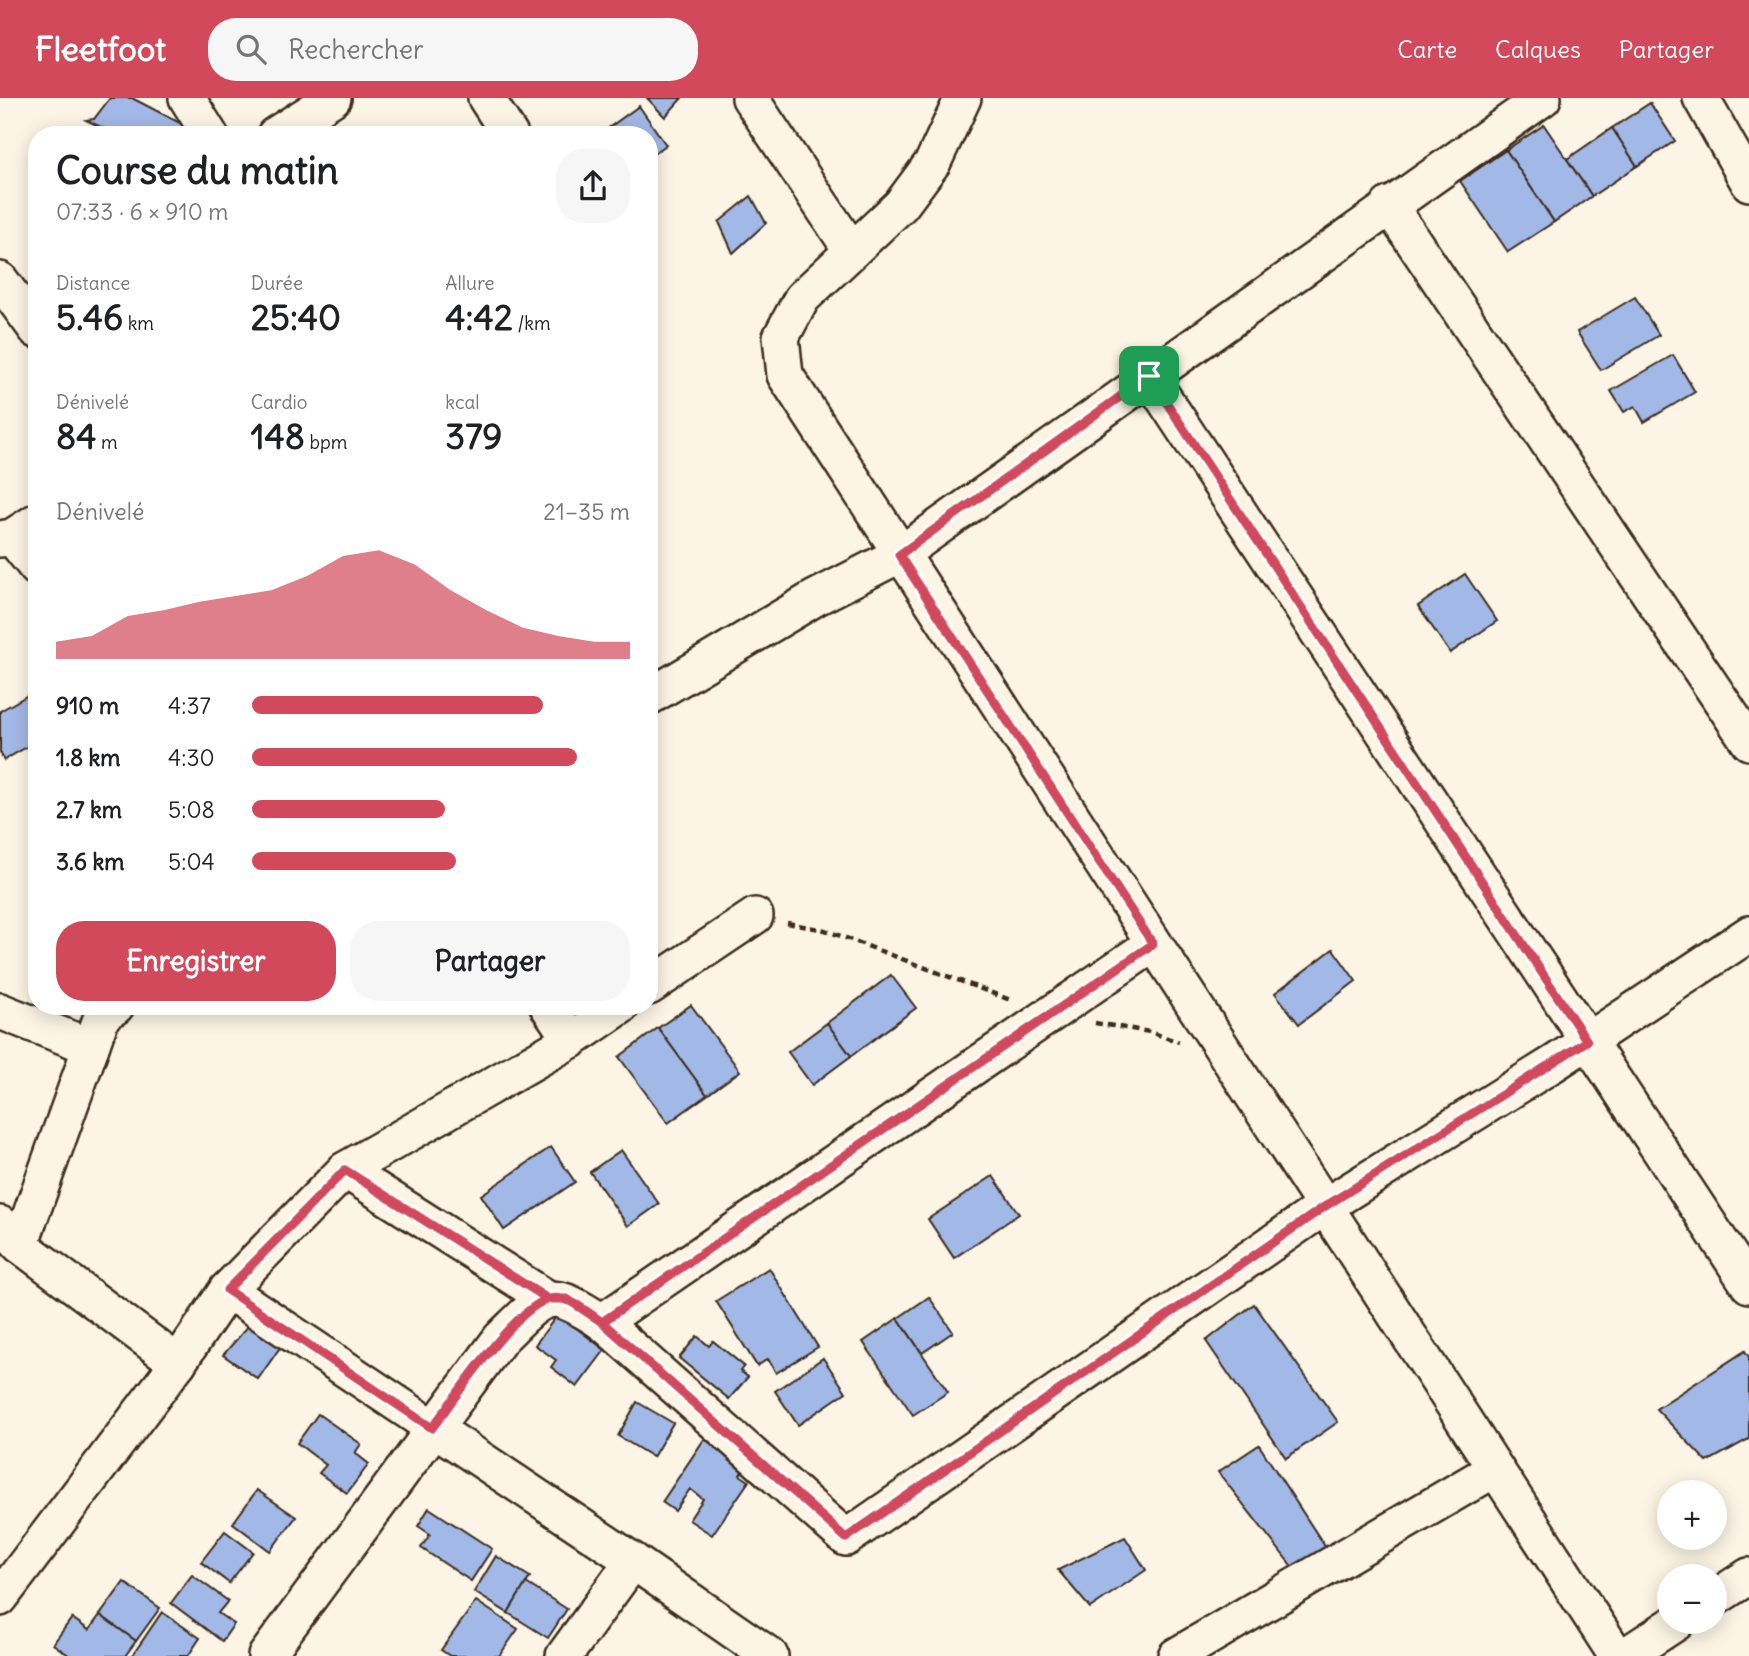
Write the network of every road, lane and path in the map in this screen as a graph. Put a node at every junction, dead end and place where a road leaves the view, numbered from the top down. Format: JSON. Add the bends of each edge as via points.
{"nodes":[{"id":1,"x":187,"y":98,"type":"edge"},
{"id":2,"x":333,"y":98,"type":"edge"},
{"id":3,"x":486,"y":98,"type":"edge"},
{"id":4,"x":750,"y":98,"type":"edge"},
{"id":5,"x":963,"y":98,"type":"edge"},
{"id":6,"x":1543,"y":98,"type":"edge"},
{"id":7,"x":1701,"y":98,"type":"edge"},
{"id":8,"x":204,"y":126,"type":"edge"},
{"id":9,"x":289,"y":126,"type":"edge"},
{"id":10,"x":504,"y":126,"type":"edge"},
{"id":11,"x":1749,"y":183,"type":"edge"},
{"id":12,"x":1389,"y":205,"type":"junction"},
{"id":13,"x":852,"y":251,"type":"junction"},
{"id":14,"x":0,"y":280,"type":"edge"},
{"id":15,"x":28,"y":318,"type":"edge"},
{"id":16,"x":1149,"y":376,"type":"junction"},
{"id":17,"x":16,"y":532,"type":"edge"},
{"id":18,"x":28,"y":553,"type":"edge"},
{"id":19,"x":899,"y":555,"type":"junction"},
{"id":20,"x":658,"y":691,"type":"edge"},
{"id":21,"x":1749,"y":742,"type":"edge"},
{"id":22,"x":755,"y":916,"type":"joint"},
{"id":23,"x":1749,"y":934,"type":"edge"},
{"id":24,"x":1153,"y":944,"type":"junction"},
{"id":25,"x":658,"y":981,"type":"edge"},
{"id":26,"x":0,"y":1011,"type":"edge"},
{"id":27,"x":103,"y":1015,"type":"edge"},
{"id":28,"x":554,"y":1015,"type":"edge"},
{"id":29,"x":608,"y":1015,"type":"edge"},
{"id":30,"x":1049,"y":1015,"type":"junction"},
{"id":31,"x":571,"y":1040,"type":"junction"},
{"id":32,"x":1587,"y":1041,"type":"junction"},
{"id":33,"x":91,"y":1047,"type":"junction"},
{"id":34,"x":1228,"y":1059,"type":"junction"},
{"id":35,"x":345,"y":1170,"type":"junction"},
{"id":36,"x":1324,"y":1207,"type":"junction"},
{"id":37,"x":10,"y":1235,"type":"edge"},
{"id":38,"x":1745,"y":1271,"type":"edge"},
{"id":39,"x":227,"y":1290,"type":"junction"},
{"id":40,"x":548,"y":1299,"type":"junction"},
{"id":41,"x":602,"y":1322,"type":"junction"},
{"id":42,"x":178,"y":1363,"type":"junction"},
{"id":43,"x":432,"y":1428,"type":"junction"},
{"id":44,"x":1495,"y":1469,"type":"junction"},
{"id":45,"x":633,"y":1561,"type":"junction"},
{"id":46,"x":1749,"y":1576,"type":"edge"},
{"id":47,"x":1727,"y":1590,"type":"edge"},
{"id":48,"x":0,"y":1598,"type":"edge"},
{"id":49,"x":1659,"y":1634,"type":"edge"},
{"id":50,"x":266,"y":1656,"type":"edge"},
{"id":51,"x":564,"y":1656,"type":"edge"},
{"id":52,"x":770,"y":1656,"type":"edge"},
{"id":53,"x":1177,"y":1656,"type":"edge"},
{"id":54,"x":1617,"y":1656,"type":"edge"},
{"id":55,"x":1625,"y":1656,"type":"edge"}],
"edges":[{"from":1,"to":8,"type":"street"},
{"from":2,"to":9,"type":"street"},
{"from":3,"to":10,"type":"street"},
{"from":4,"to":13,"type":"street"},
{"from":5,"to":13,"type":"street","via":[[933,162],[901,205]]},
{"from":6,"to":12,"type":"street"},
{"from":7,"to":11,"type":"street"},
{"from":12,"to":16,"type":"street"},
{"from":12,"to":21,"type":"street"},
{"from":13,"to":19,"type":"street","via":[[802,298],[781,337],[785,375]]},
{"from":14,"to":15,"type":"street"},
{"from":16,"to":19,"type":"street"},
{"from":16,"to":32,"type":"street"},
{"from":17,"to":18,"type":"street"},
{"from":19,"to":20,"type":"street","via":[[815,598]]},
{"from":19,"to":24,"type":"street"},
{"from":22,"to":25,"type":"street"},
{"from":22,"to":30,"type":"path","via":[[825,930]]},
{"from":23,"to":32,"type":"street"},
{"from":24,"to":30,"type":"street"},
{"from":24,"to":34,"type":"street"},
{"from":26,"to":33,"type":"street"},
{"from":27,"to":33,"type":"street"},
{"from":28,"to":31,"type":"street"},
{"from":29,"to":31,"type":"street"},
{"from":30,"to":34,"type":"path","via":[[1150,1032]]},
{"from":30,"to":41,"type":"street"},
{"from":31,"to":35,"type":"street"},
{"from":32,"to":36,"type":"street"},
{"from":32,"to":38,"type":"street"},
{"from":33,"to":37,"type":"street"},
{"from":34,"to":36,"type":"street"},
{"from":35,"to":39,"type":"street"},
{"from":35,"to":40,"type":"street"},
{"from":36,"to":41,"type":"street","via":[[846,1538]]},
{"from":36,"to":44,"type":"street"},
{"from":37,"to":42,"type":"street"},
{"from":39,"to":42,"type":"street"},
{"from":39,"to":43,"type":"street"},
{"from":40,"to":41,"type":"street","via":[[567,1299]]},
{"from":40,"to":43,"type":"street","via":[[501,1338]]},
{"from":42,"to":48,"type":"street"},
{"from":43,"to":45,"type":"street"},
{"from":43,"to":50,"type":"street"},
{"from":44,"to":53,"type":"street"},
{"from":44,"to":54,"type":"street"},
{"from":45,"to":51,"type":"street"},
{"from":45,"to":52,"type":"street"},
{"from":46,"to":47,"type":"street"},
{"from":49,"to":55,"type":"street"}]}
